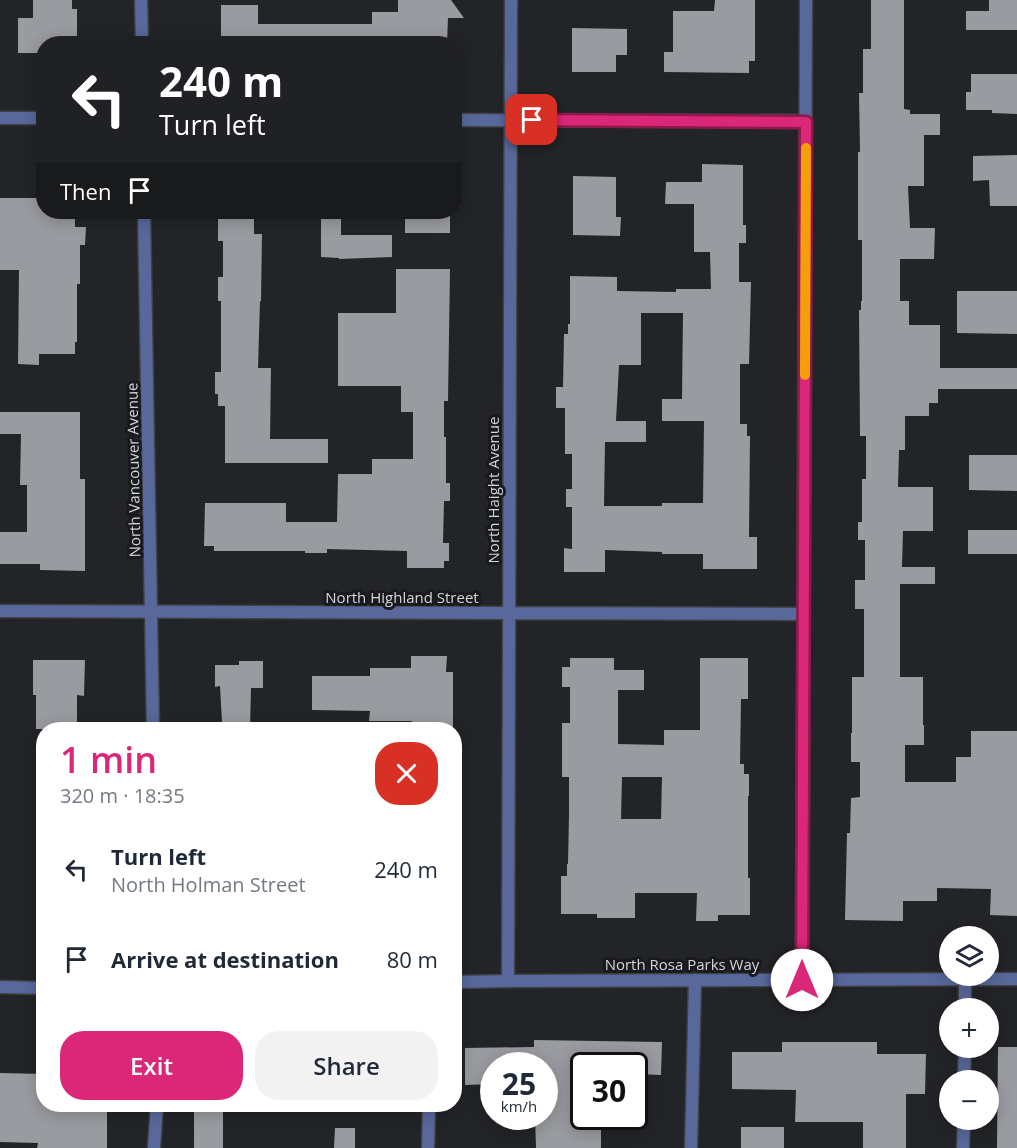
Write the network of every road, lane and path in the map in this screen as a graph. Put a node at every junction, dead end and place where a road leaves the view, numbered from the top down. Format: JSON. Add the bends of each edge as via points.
{"nodes":[{"id":1,"x":141,"y":0,"type":"edge"},
{"id":2,"x":511,"y":0,"type":"edge"},
{"id":3,"x":806,"y":0,"type":"edge"},
{"id":4,"x":142,"y":36,"type":"edge"},
{"id":5,"x":0,"y":118,"type":"edge"},
{"id":6,"x":36,"y":118,"type":"edge"},
{"id":7,"x":462,"y":120,"type":"edge"},
{"id":8,"x":511,"y":120,"type":"junction"},
{"id":9,"x":806,"y":122,"type":"junction"},
{"id":10,"x":144,"y":219,"type":"edge"},
{"id":11,"x":0,"y":611,"type":"edge"},
{"id":12,"x":151,"y":612,"type":"junction"},
{"id":13,"x":509,"y":614,"type":"junction"},
{"id":14,"x":804,"y":615,"type":"junction"},
{"id":15,"x":153,"y":722,"type":"edge"},
{"id":16,"x":939,"y":979,"type":"edge"},
{"id":17,"x":999,"y":979,"type":"edge"},
{"id":18,"x":1017,"y":979,"type":"edge"},
{"id":19,"x":695,"y":980,"type":"junction"},
{"id":20,"x":802,"y":980,"type":"junction"},
{"id":21,"x":508,"y":981,"type":"junction"},
{"id":22,"x":462,"y":982,"type":"edge"},
{"id":23,"x":0,"y":987,"type":"edge"},
{"id":24,"x":36,"y":988,"type":"edge"},
{"id":25,"x":156,"y":1112,"type":"edge"},
{"id":26,"x":429,"y":1112,"type":"edge"},
{"id":27,"x":964,"y":1130,"type":"edge"},
{"id":28,"x":154,"y":1148,"type":"edge"},
{"id":29,"x":428,"y":1148,"type":"edge"},
{"id":30,"x":691,"y":1148,"type":"edge"},
{"id":31,"x":963,"y":1148,"type":"edge"}],
"edges":[{"from":1,"to":4,"type":"street"},
{"from":2,"to":8,"type":"street","name":"North Haight Avenue"},
{"from":3,"to":9,"type":"street"},
{"from":5,"to":6,"type":"street"},
{"from":7,"to":8,"type":"street"},
{"from":8,"to":9,"type":"street"},
{"from":8,"to":13,"type":"street","name":"North Haight Avenue"},
{"from":9,"to":14,"type":"street"},
{"from":10,"to":12,"type":"street","name":"North Vancouver Avenue"},
{"from":11,"to":12,"type":"street","name":"North Highland Street"},
{"from":12,"to":13,"type":"street","name":"North Highland Street"},
{"from":12,"to":15,"type":"street","name":"North Vancouver Avenue"},
{"from":13,"to":14,"type":"street","name":"North Highland Street"},
{"from":13,"to":21,"type":"street","name":"North Haight Avenue"},
{"from":14,"to":20,"type":"street"},
{"from":16,"to":20,"type":"street","name":"North Rosa Parks Way"},
{"from":17,"to":18,"type":"street","name":"North Rosa Parks Way"},
{"from":19,"to":20,"type":"street","name":"North Rosa Parks Way"},
{"from":19,"to":21,"type":"street","name":"North Rosa Parks Way"},
{"from":19,"to":30,"type":"street"},
{"from":21,"to":22,"type":"street","name":"North Rosa Parks Way"},
{"from":23,"to":24,"type":"street"},
{"from":25,"to":28,"type":"street"},
{"from":26,"to":29,"type":"street"},
{"from":27,"to":31,"type":"street"}]}
